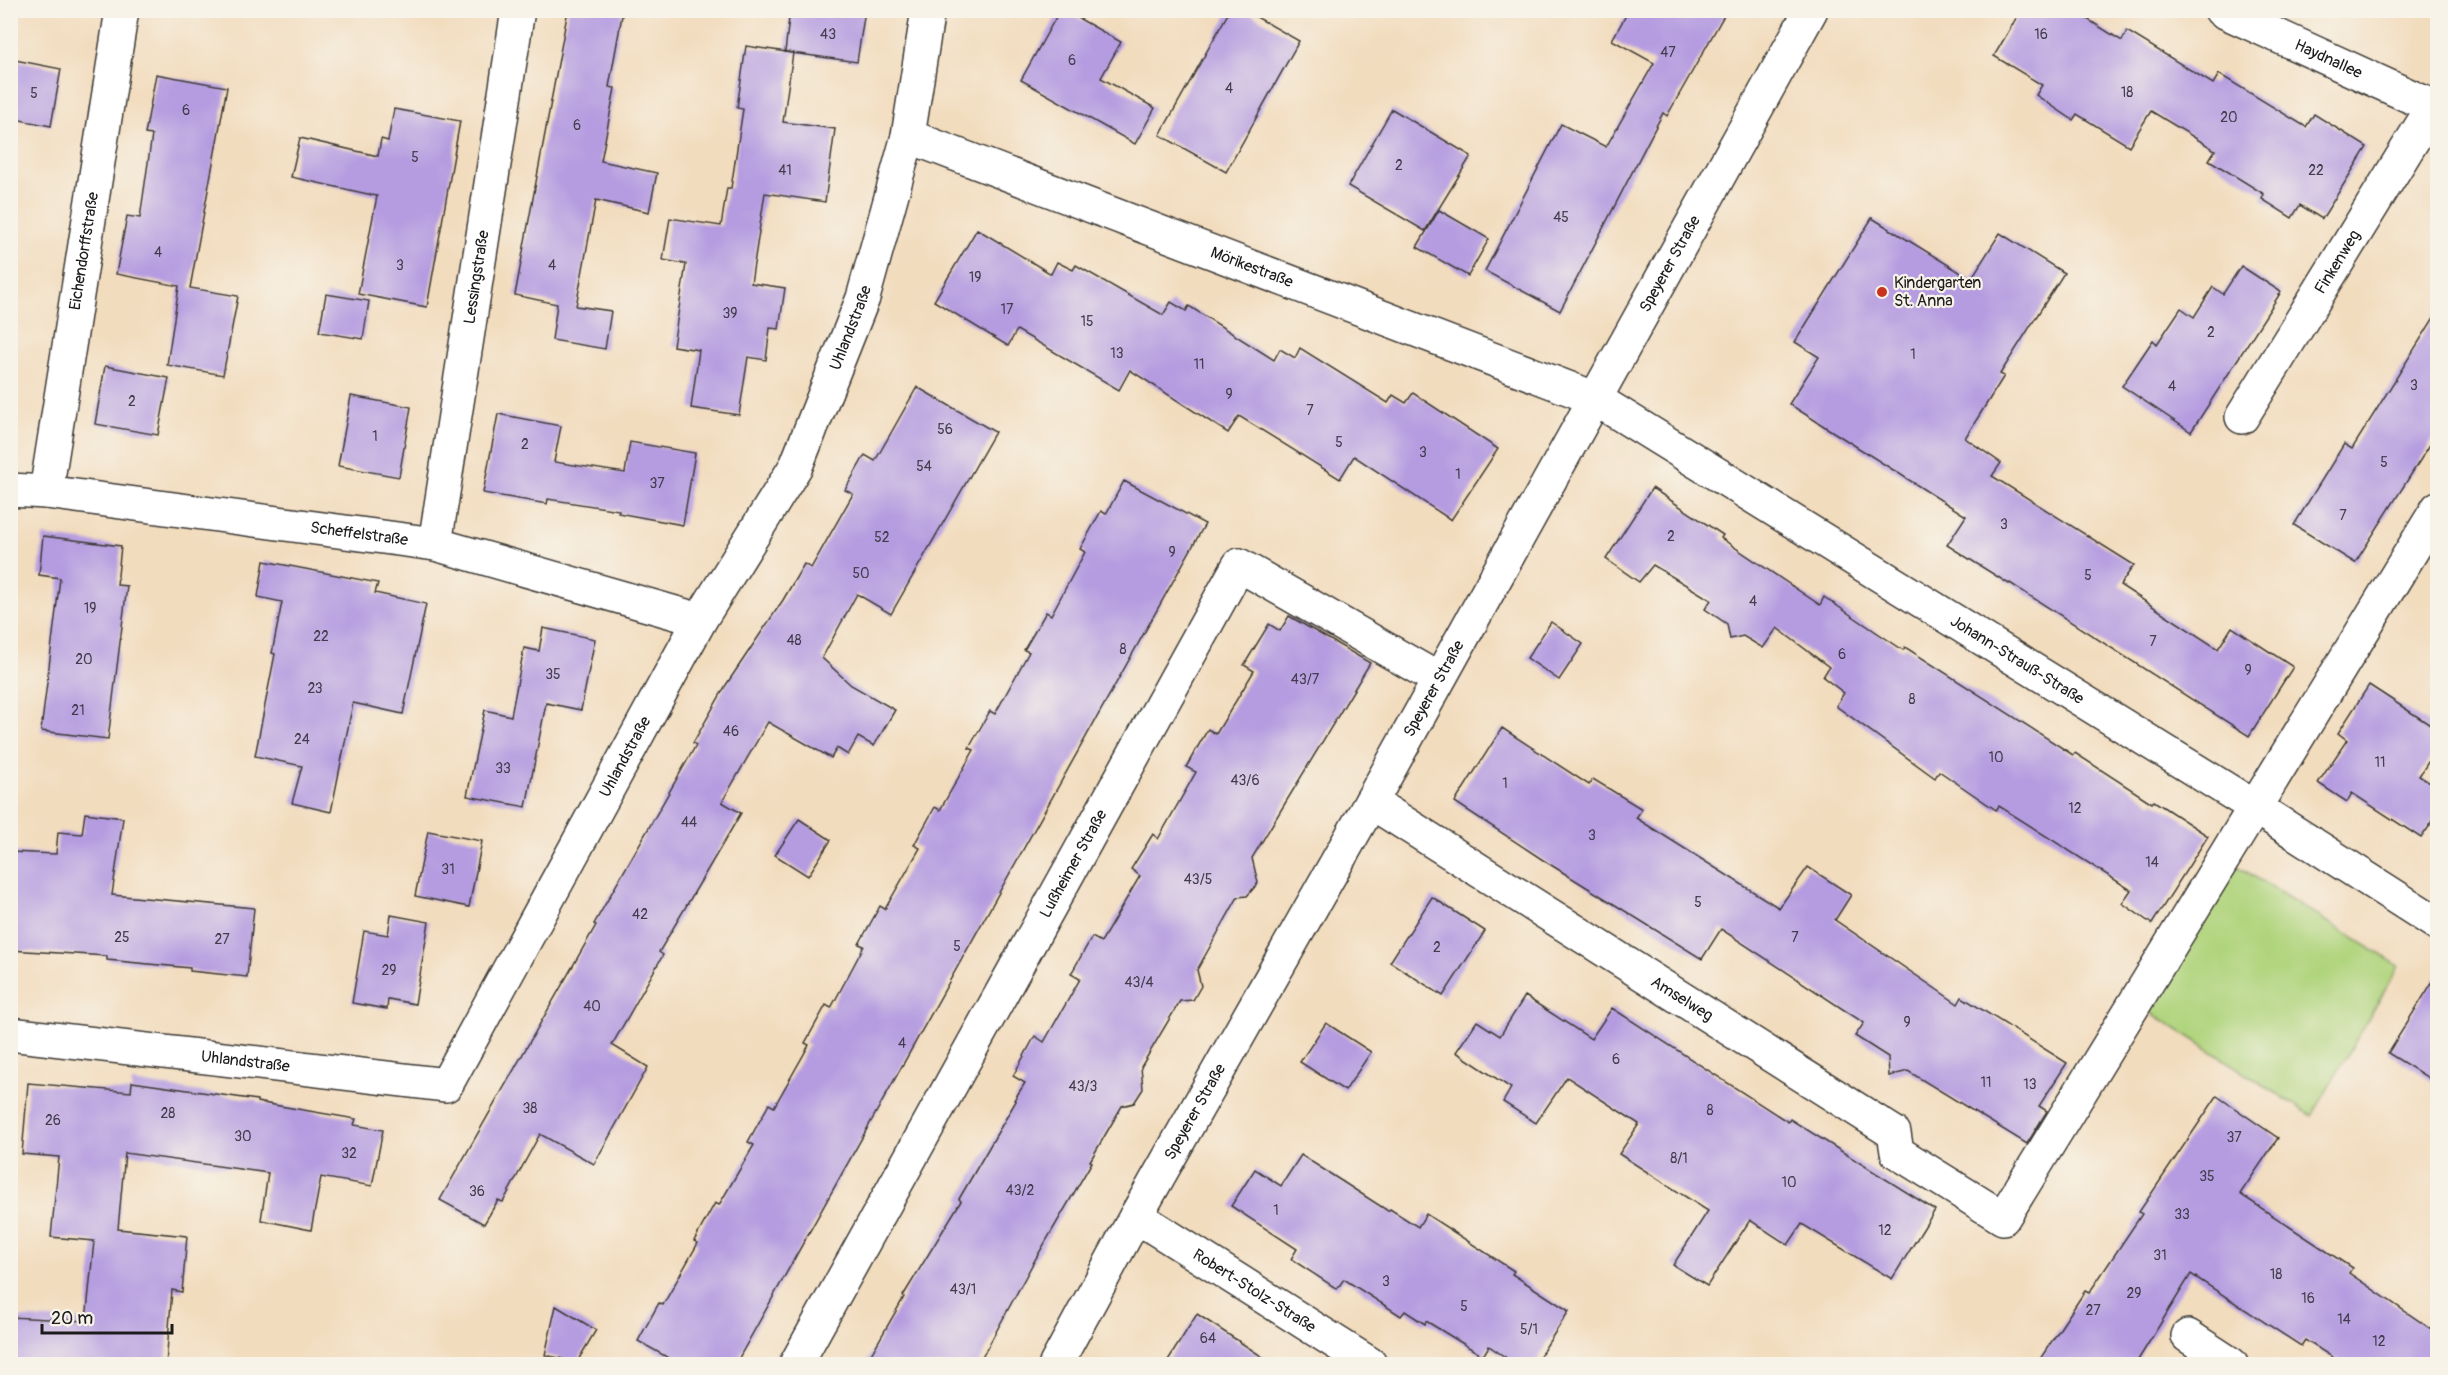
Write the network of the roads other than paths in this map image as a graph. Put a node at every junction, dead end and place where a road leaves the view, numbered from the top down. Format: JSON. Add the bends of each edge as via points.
{"nodes":[{"id":1,"x":122,"y":10,"type":"edge"},
{"id":2,"x":518,"y":10,"type":"edge"},
{"id":3,"x":928,"y":10,"type":"edge"},
{"id":4,"x":1811,"y":10,"type":"edge"},
{"id":5,"x":2221,"y":10,"type":"edge"},
{"id":6,"x":2435,"y":108,"type":"edge"},
{"id":7,"x":908,"y":136,"type":"junction"},
{"id":8,"x":1594,"y":398,"type":"junction"},
{"id":9,"x":2242,"y":417,"type":"dead end"},
{"id":10,"x":10,"y":490,"type":"edge"},
{"id":11,"x":46,"y":492,"type":"junction"},
{"id":12,"x":2438,"y":508,"type":"edge"},
{"id":13,"x":435,"y":544,"type":"junction"},
{"id":14,"x":700,"y":620,"type":"junction"},
{"id":15,"x":1438,"y":679,"type":"junction"},
{"id":16,"x":1371,"y":802,"type":"junction"},
{"id":17,"x":2253,"y":806,"type":"junction"},
{"id":18,"x":2438,"y":924,"type":"edge"},
{"id":19,"x":10,"y":1034,"type":"edge"},
{"id":20,"x":1136,"y":1216,"type":"junction"},
{"id":21,"x":2188,"y":1336,"type":"dead end"},
{"id":22,"x":796,"y":1365,"type":"edge"},
{"id":23,"x":1056,"y":1365,"type":"edge"},
{"id":24,"x":1370,"y":1365,"type":"edge"},
{"id":25,"x":2231,"y":1365,"type":"edge"}],
"edges":[{"from":1,"to":11,"type":"street","name":"Eichendorffstraße"},
{"from":2,"to":13,"type":"street","name":"Lessingstraße"},
{"from":3,"to":7,"type":"street","name":"Uhlandstraße"},
{"from":4,"to":8,"type":"street","name":"Speyerer Straße"},
{"from":5,"to":6,"type":"street","name":"Haydnallee"},
{"from":6,"to":9,"type":"street","name":"Finkenweg"},
{"from":7,"to":8,"type":"street","name":"Mörikestraße"},
{"from":7,"to":14,"type":"street","name":"Uhlandstraße","via":[[863,298],[796,466]]},
{"from":8,"to":15,"type":"street","name":"Speyerer Straße"},
{"from":8,"to":17,"type":"street","name":"Johann-Strauß-Straße"},
{"from":10,"to":11,"type":"street","name":"Scheffelstraße"},
{"from":11,"to":13,"type":"street","name":"Scheffelstraße"},
{"from":12,"to":17,"type":"street"},
{"from":13,"to":14,"type":"street","name":"Scheffelstraße"},
{"from":14,"to":19,"type":"street","name":"Uhlandstraße","via":[[446,1085]]},
{"from":15,"to":16,"type":"street","name":"Speyerer Straße"},
{"from":15,"to":22,"type":"street","name":"Lußheimer Straße","via":[[1239,565]]},
{"from":16,"to":17,"type":"street","name":"Amselweg","via":[[1894,1133],[1897,1152],[2003,1218],[2210,883]]},
{"from":16,"to":20,"type":"street","name":"Speyerer Straße"},
{"from":17,"to":18,"type":"street","name":"Johann-Strauß-Straße"},
{"from":20,"to":23,"type":"street","name":"Speyerer Straße"},
{"from":20,"to":24,"type":"street","name":"Robert-Stolz-Straße"},
{"from":21,"to":25,"type":"street"}]}
